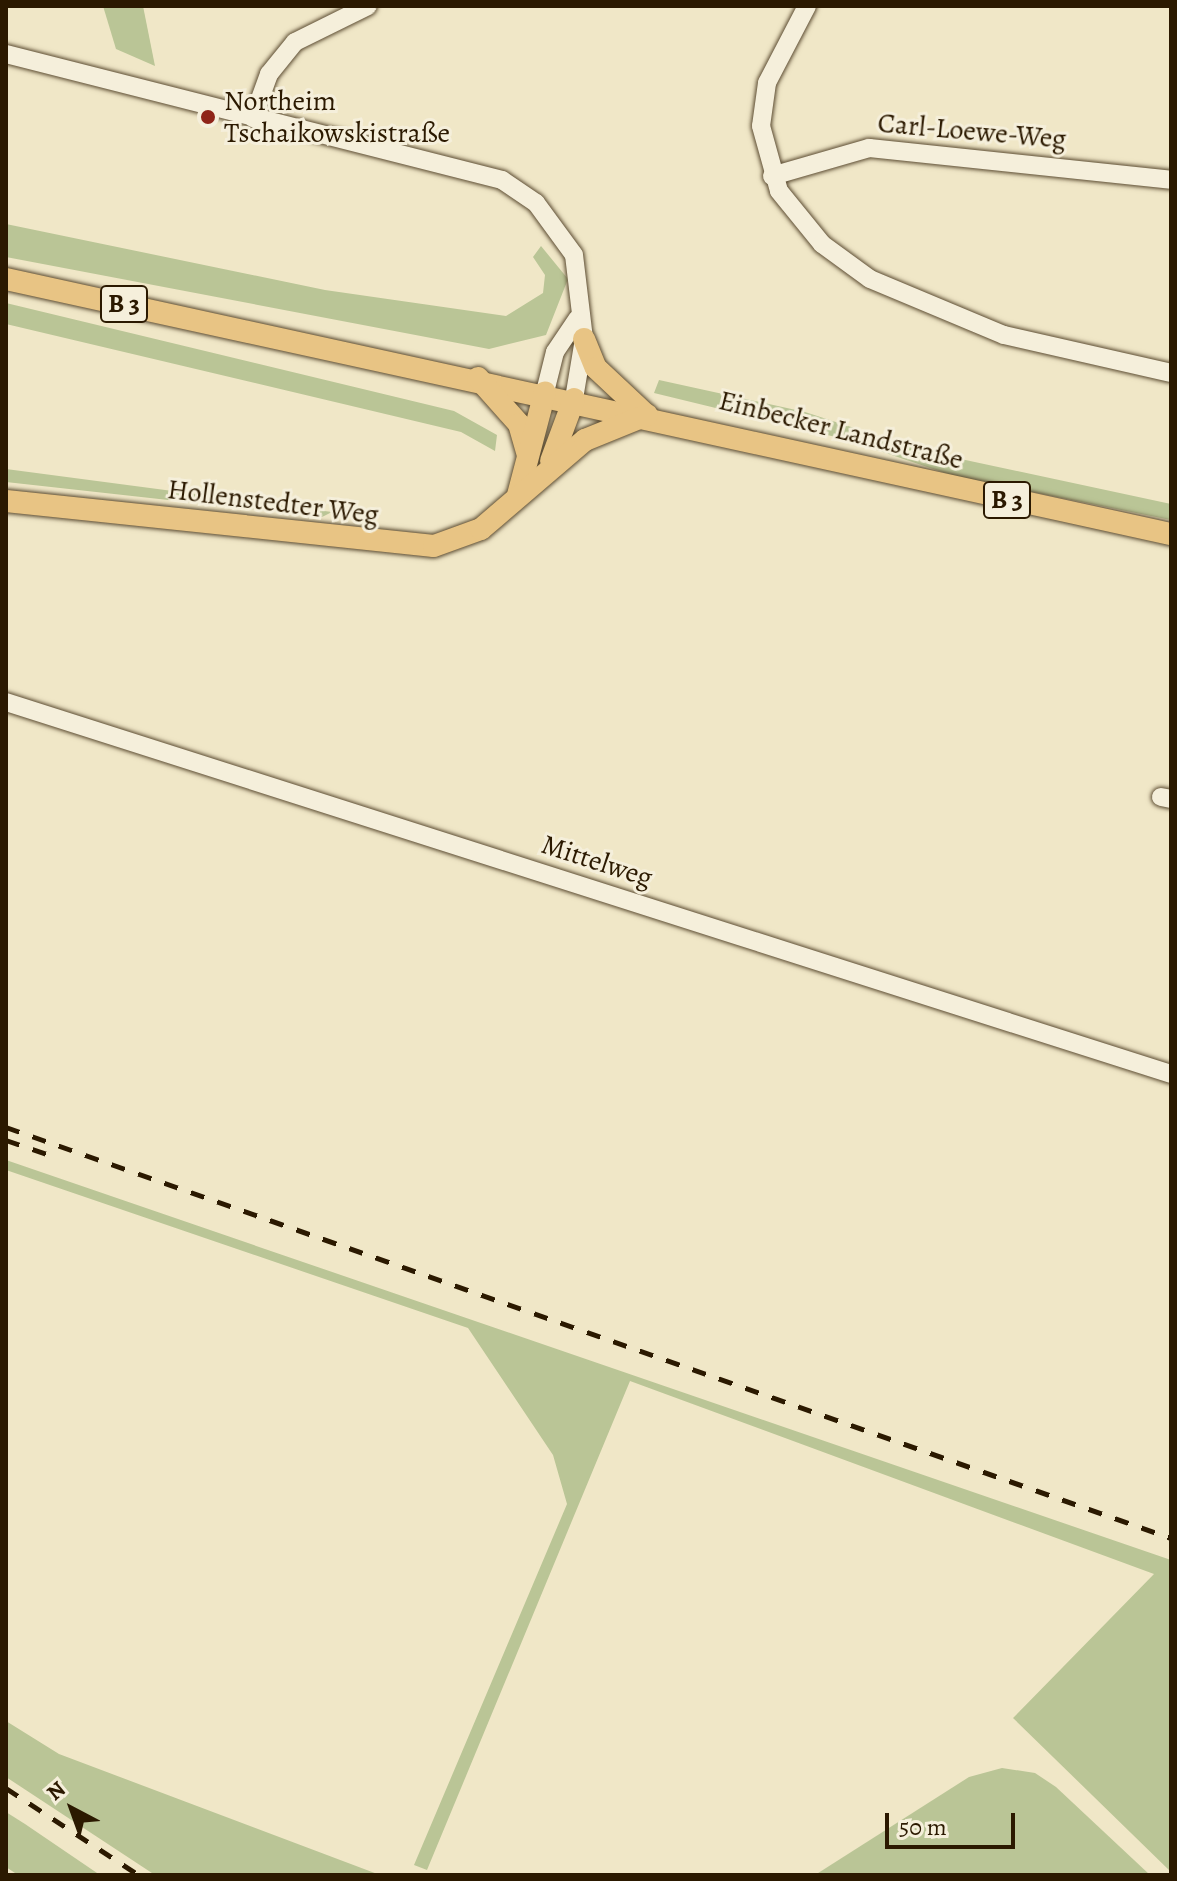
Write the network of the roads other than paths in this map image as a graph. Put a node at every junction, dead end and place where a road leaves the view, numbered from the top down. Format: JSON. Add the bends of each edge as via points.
{"nodes":[{"id":1,"x":368,"y":6,"type":"edge"},
{"id":2,"x":807,"y":6,"type":"edge"},
{"id":3,"x":6,"y":54,"type":"edge"},
{"id":4,"x":253,"y":118,"type":"junction"},
{"id":5,"x":772,"y":176,"type":"junction"},
{"id":6,"x":1171,"y":180,"type":"edge"},
{"id":7,"x":6,"y":279,"type":"edge"},
{"id":8,"x":581,"y":329,"type":"junction"},
{"id":9,"x":1171,"y":373,"type":"edge"},
{"id":10,"x":478,"y":378,"type":"junction"},
{"id":11,"x":545,"y":392,"type":"junction"},
{"id":12,"x":574,"y":399,"type":"junction"},
{"id":13,"x":647,"y":415,"type":"junction"},
{"id":14,"x":538,"y":462,"type":"junction"},
{"id":15,"x":6,"y":501,"type":"edge"},
{"id":16,"x":1171,"y":534,"type":"edge"},
{"id":17,"x":6,"y":702,"type":"edge"},
{"id":18,"x":1171,"y":1074,"type":"edge"}],
"edges":[{"from":1,"to":4,"type":"street","via":[[295,42],[269,74]]},
{"from":2,"to":5,"type":"street","via":[[767,83],[761,126]]},
{"from":3,"to":4,"type":"street"},
{"from":4,"to":8,"type":"street","via":[[502,180],[536,203],[574,255]]},
{"from":5,"to":6,"type":"street","name":"Carl-Loewe-Weg","via":[[869,148]]},
{"from":5,"to":9,"type":"street","via":[[822,244],[908,298],[1004,335]]},
{"from":7,"to":10,"type":"main road","number":"B 3"},
{"from":8,"to":11,"type":"street","via":[[555,352]]},
{"from":8,"to":12,"type":"street"},
{"from":8,"to":13,"type":"main road","via":[[596,368]]},
{"from":10,"to":11,"type":"main road","number":"B 3"},
{"from":10,"to":14,"type":"main road","via":[[519,424]]},
{"from":11,"to":12,"type":"main road","name":"Einbecker Landstraße","number":"B 3"},
{"from":11,"to":14,"type":"main road"},
{"from":12,"to":13,"type":"main road","name":"Einbecker Landstraße","number":"B 3"},
{"from":12,"to":14,"type":"main road"},
{"from":13,"to":14,"type":"main road"},
{"from":13,"to":16,"type":"main road","name":"Einbecker Landstraße","number":"B 3"},
{"from":14,"to":15,"type":"main road","name":"Hollenstedter Weg","via":[[518,495],[464,538],[401,547]]},
{"from":17,"to":18,"type":"street","name":"Mittelweg"}]}
